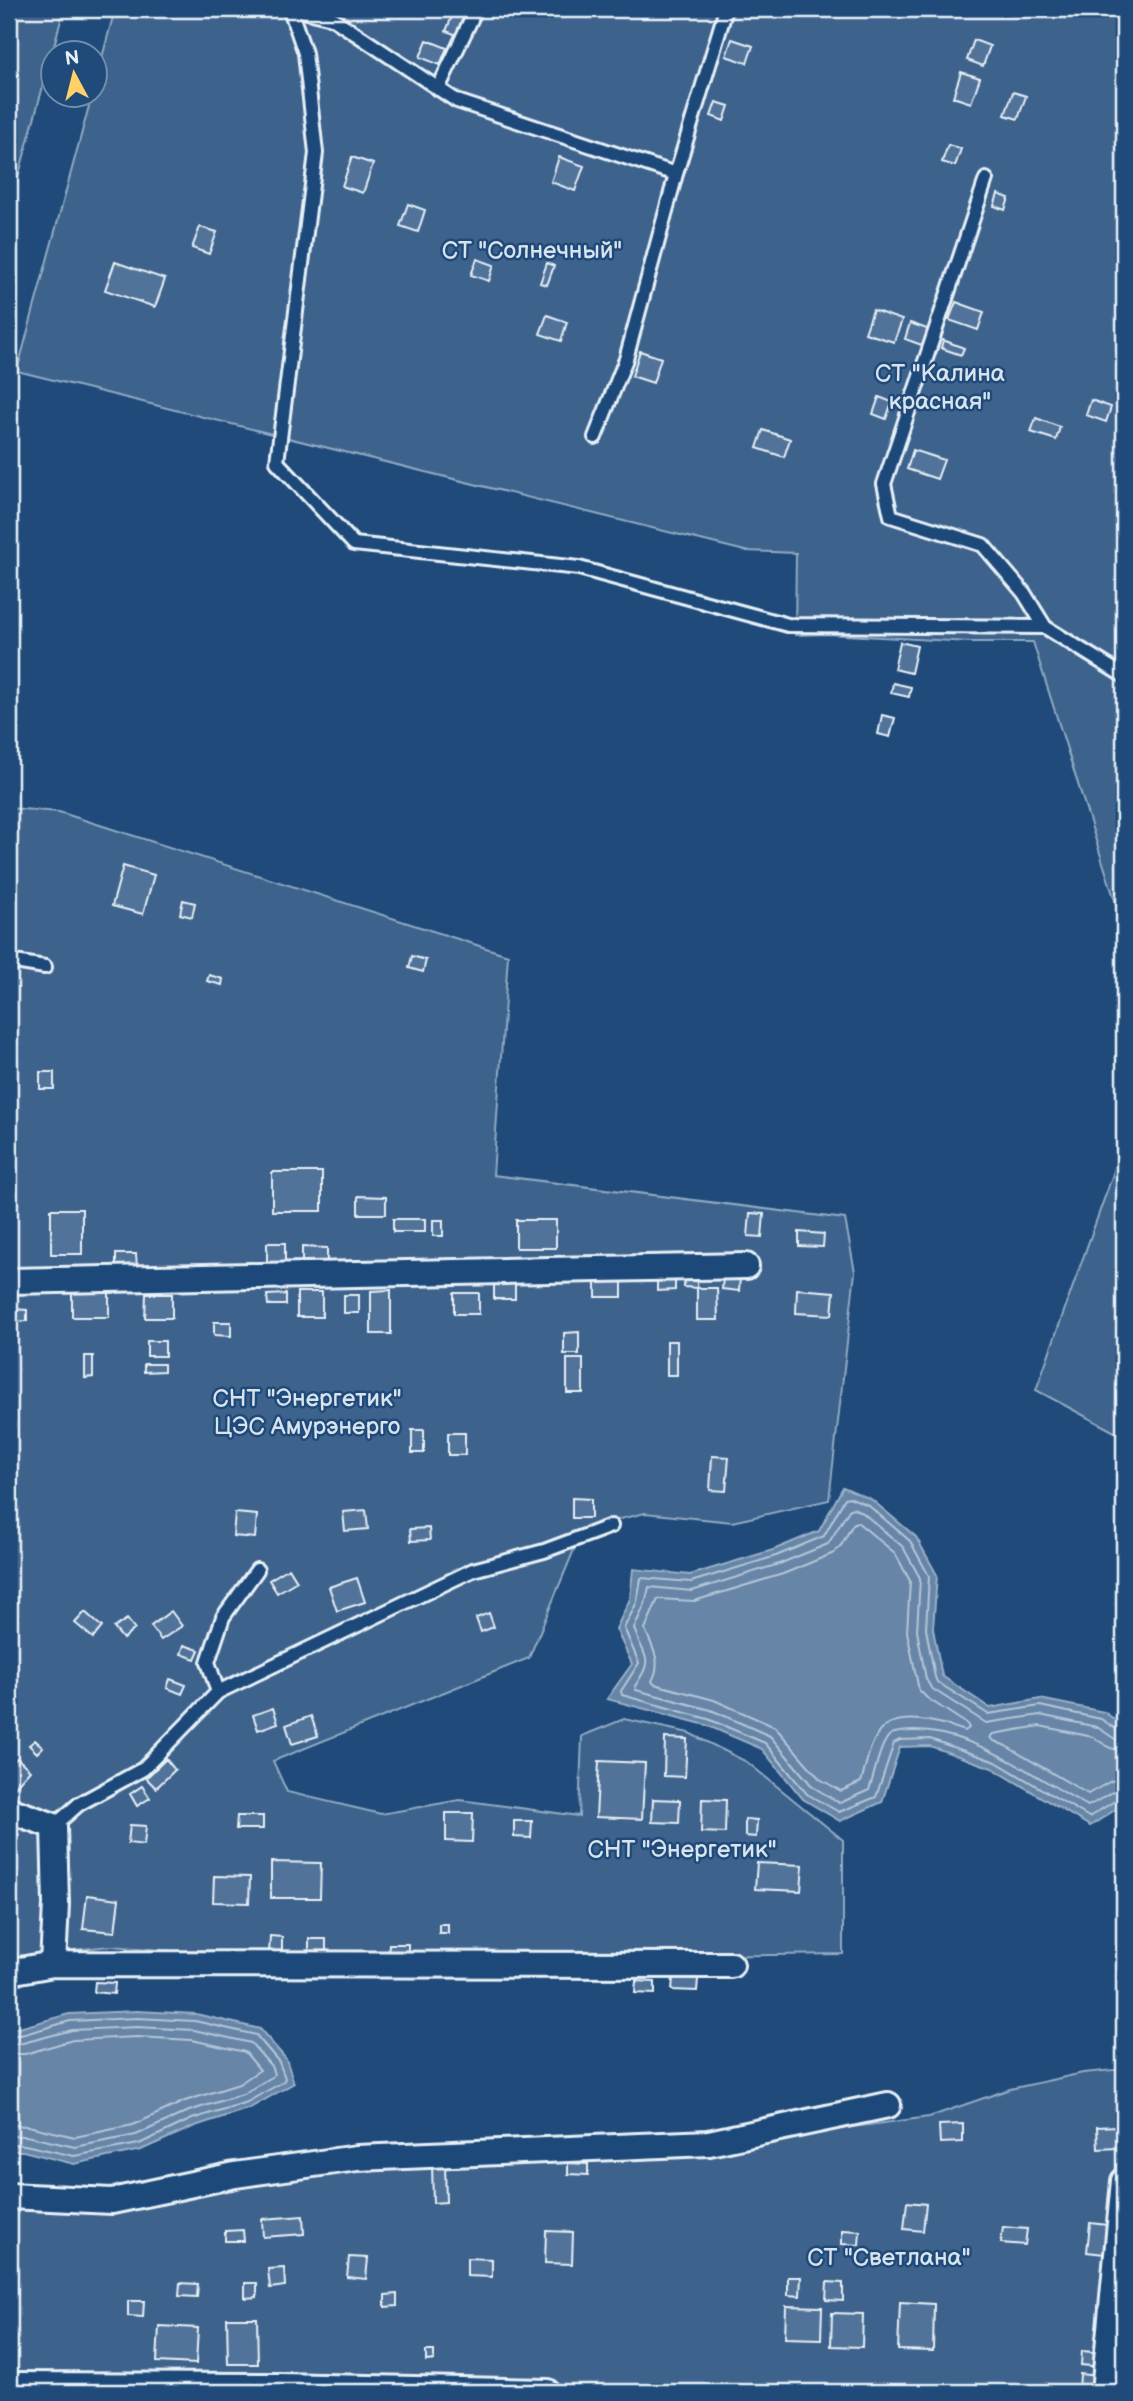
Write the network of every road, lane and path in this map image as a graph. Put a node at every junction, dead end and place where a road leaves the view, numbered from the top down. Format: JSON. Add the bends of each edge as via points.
{"nodes":[{"id":1,"x":292,"y":9,"type":"edge"},
{"id":2,"x":476,"y":9,"type":"edge"},
{"id":3,"x":726,"y":9,"type":"edge"},
{"id":4,"x":439,"y":89,"type":"junction"},
{"id":5,"x":676,"y":174,"type":"junction"},
{"id":6,"x":986,"y":179,"type":"dead end"},
{"id":7,"x":595,"y":437,"type":"dead end"},
{"id":8,"x":1045,"y":627,"type":"junction"},
{"id":9,"x":1124,"y":676,"type":"edge"},
{"id":10,"x":9,"y":961,"type":"edge"},
{"id":11,"x":45,"y":967,"type":"dead end"},
{"id":12,"x":746,"y":1266,"type":"dead end"},
{"id":13,"x":9,"y":1281,"type":"edge"},
{"id":14,"x":611,"y":1526,"type":"dead end"},
{"id":15,"x":257,"y":1570,"type":"dead end"},
{"id":16,"x":218,"y":1692,"type":"junction"},
{"id":17,"x":9,"y":1810,"type":"edge"},
{"id":18,"x":54,"y":1826,"type":"junction"},
{"id":19,"x":53,"y":1964,"type":"junction"},
{"id":20,"x":731,"y":1965,"type":"dead end"},
{"id":21,"x":9,"y":1972,"type":"edge"},
{"id":22,"x":888,"y":2105,"type":"dead end"},
{"id":23,"x":1124,"y":2181,"type":"edge"},
{"id":24,"x":9,"y":2196,"type":"edge"},
{"id":25,"x":9,"y":2385,"type":"edge"},
{"id":26,"x":547,"y":2392,"type":"edge"},
{"id":27,"x":1104,"y":2392,"type":"edge"}],
"edges":[{"from":1,"to":4,"type":"lane","via":[[332,18]]},
{"from":1,"to":8,"type":"lane","via":[[305,53],[316,153],[278,462],[354,544],[579,568],[788,625]]},
{"from":2,"to":4,"type":"lane"},
{"from":3,"to":5,"type":"lane"},
{"from":4,"to":5,"type":"lane","via":[[457,101]]},
{"from":5,"to":7,"type":"lane","via":[[626,359]]},
{"from":6,"to":8,"type":"lane","via":[[884,484],[891,516],[983,545],[1024,593]]},
{"from":8,"to":9,"type":"lane"},
{"from":10,"to":11,"type":"lane"},
{"from":12,"to":13,"type":"street"},
{"from":14,"to":16,"type":"lane","via":[[473,1570]]},
{"from":15,"to":16,"type":"lane","via":[[223,1617],[208,1662]]},
{"from":16,"to":18,"type":"lane","via":[[143,1769],[79,1804]]},
{"from":17,"to":18,"type":"street"},
{"from":18,"to":19,"type":"street"},
{"from":19,"to":20,"type":"street"},
{"from":19,"to":21,"type":"street"},
{"from":22,"to":24,"type":"street","via":[[709,2143],[357,2158],[236,2175],[112,2201]]},
{"from":23,"to":27,"type":"street"},
{"from":25,"to":26,"type":"street"}]}
